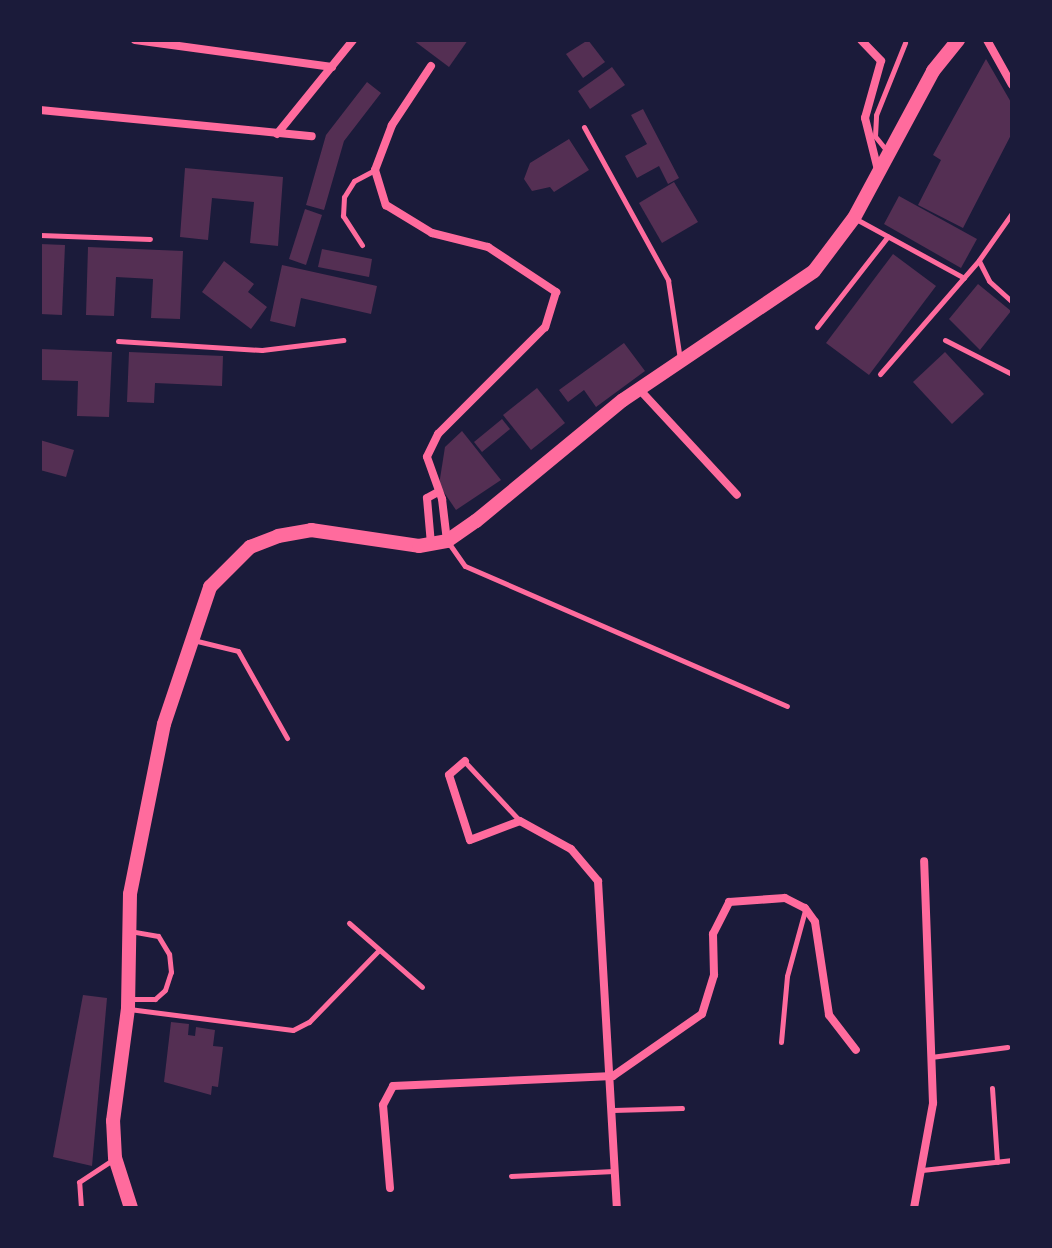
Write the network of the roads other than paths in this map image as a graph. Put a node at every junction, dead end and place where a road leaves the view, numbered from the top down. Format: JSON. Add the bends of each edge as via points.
{"nodes":[{"id":1,"x":135,"y":40,"type":"edge"},
{"id":2,"x":353,"y":40,"type":"edge"},
{"id":3,"x":861,"y":40,"type":"edge"},
{"id":4,"x":958,"y":40,"type":"edge"},
{"id":5,"x":987,"y":40,"type":"edge"},
{"id":6,"x":173,"y":42,"type":"edge"},
{"id":7,"x":905,"y":43,"type":"dead end"},
{"id":8,"x":431,"y":66,"type":"dead end"},
{"id":9,"x":332,"y":67,"type":"junction"},
{"id":10,"x":1012,"y":85,"type":"edge"},
{"id":11,"x":40,"y":110,"type":"edge"},
{"id":12,"x":584,"y":127,"type":"dead end"},
{"id":13,"x":277,"y":134,"type":"junction"},
{"id":14,"x":312,"y":136,"type":"dead end"},
{"id":15,"x":888,"y":152,"type":"junction"},
{"id":16,"x":375,"y":170,"type":"junction"},
{"id":17,"x":878,"y":170,"type":"junction"},
{"id":18,"x":1012,"y":215,"type":"edge"},
{"id":19,"x":854,"y":218,"type":"junction"},
{"id":20,"x":40,"y":235,"type":"edge"},
{"id":21,"x":888,"y":236,"type":"junction"},
{"id":22,"x":150,"y":239,"type":"dead end"},
{"id":23,"x":362,"y":245,"type":"dead end"},
{"id":24,"x":979,"y":260,"type":"junction"},
{"id":25,"x":964,"y":278,"type":"junction"},
{"id":26,"x":1012,"y":302,"type":"edge"},
{"id":27,"x":817,"y":327,"type":"dead end"},
{"id":28,"x":343,"y":340,"type":"dead end"},
{"id":29,"x":945,"y":340,"type":"dead end"},
{"id":30,"x":118,"y":341,"type":"dead end"},
{"id":31,"x":680,"y":360,"type":"junction"},
{"id":32,"x":880,"y":374,"type":"dead end"},
{"id":33,"x":1012,"y":374,"type":"edge"},
{"id":34,"x":639,"y":389,"type":"junction"},
{"id":35,"x":436,"y":493,"type":"junction"},
{"id":36,"x":737,"y":495,"type":"dead end"},
{"id":37,"x":447,"y":541,"type":"junction"},
{"id":38,"x":431,"y":544,"type":"junction"},
{"id":39,"x":188,"y":639,"type":"junction"},
{"id":40,"x":787,"y":706,"type":"dead end"},
{"id":41,"x":287,"y":738,"type":"dead end"},
{"id":42,"x":465,"y":761,"type":"joint"},
{"id":43,"x":520,"y":821,"type":"junction"},
{"id":44,"x":924,"y":861,"type":"dead end"},
{"id":45,"x":805,"y":908,"type":"junction"},
{"id":46,"x":349,"y":923,"type":"dead end"},
{"id":47,"x":130,"y":931,"type":"junction"},
{"id":48,"x":379,"y":950,"type":"junction"},
{"id":49,"x":422,"y":987,"type":"dead end"},
{"id":50,"x":128,"y":1004,"type":"junction"},
{"id":51,"x":781,"y":1042,"type":"dead end"},
{"id":52,"x":1007,"y":1047,"type":"dead end"},
{"id":53,"x":856,"y":1050,"type":"dead end"},
{"id":54,"x":931,"y":1057,"type":"junction"},
{"id":55,"x":613,"y":1076,"type":"junction"},
{"id":56,"x":992,"y":1088,"type":"dead end"},
{"id":57,"x":682,"y":1108,"type":"dead end"},
{"id":58,"x":613,"y":1110,"type":"junction"},
{"id":59,"x":115,"y":1158,"type":"junction"},
{"id":60,"x":1012,"y":1160,"type":"edge"},
{"id":61,"x":997,"y":1162,"type":"junction"},
{"id":62,"x":922,"y":1170,"type":"junction"},
{"id":63,"x":614,"y":1171,"type":"junction"},
{"id":64,"x":511,"y":1176,"type":"dead end"},
{"id":65,"x":390,"y":1188,"type":"dead end"},
{"id":66,"x":81,"y":1208,"type":"edge"},
{"id":67,"x":131,"y":1208,"type":"edge"},
{"id":68,"x":617,"y":1208,"type":"edge"},
{"id":69,"x":914,"y":1208,"type":"edge"}],
"edges":[{"from":1,"to":6,"type":"street"},
{"from":2,"to":9,"type":"street"},
{"from":3,"to":17,"type":"street","via":[[881,61],[865,118]]},
{"from":4,"to":15,"type":"main road","via":[[933,71]]},
{"from":5,"to":10,"type":"street"},
{"from":6,"to":9,"type":"street"},
{"from":7,"to":15,"type":"lane","via":[[876,115],[875,136]]},
{"from":8,"to":16,"type":"street","via":[[392,125]]},
{"from":9,"to":13,"type":"street"},
{"from":11,"to":13,"type":"street"},
{"from":12,"to":31,"type":"lane","via":[[668,280]]},
{"from":13,"to":14,"type":"street"},
{"from":15,"to":17,"type":"main road"},
{"from":16,"to":23,"type":"lane","via":[[354,181],[344,197],[343,216]]},
{"from":16,"to":35,"type":"street","via":[[386,205],[411,224],[488,247],[556,292],[545,327],[438,434],[427,457]]},
{"from":17,"to":19,"type":"main road"},
{"from":18,"to":24,"type":"lane"},
{"from":19,"to":21,"type":"lane"},
{"from":19,"to":31,"type":"main road","via":[[814,271]]},
{"from":20,"to":22,"type":"lane"},
{"from":21,"to":25,"type":"lane"},
{"from":21,"to":27,"type":"lane"},
{"from":24,"to":25,"type":"lane"},
{"from":24,"to":26,"type":"lane","via":[[989,281]]},
{"from":25,"to":32,"type":"lane"},
{"from":28,"to":30,"type":"lane","via":[[262,350]]},
{"from":29,"to":33,"type":"lane"},
{"from":31,"to":34,"type":"main road"},
{"from":34,"to":36,"type":"street"},
{"from":34,"to":37,"type":"main road"},
{"from":35,"to":37,"type":"street","via":[[442,499]]},
{"from":35,"to":38,"type":"street","via":[[427,498]]},
{"from":37,"to":38,"type":"main road"},
{"from":37,"to":40,"type":"lane","via":[[465,566]]},
{"from":38,"to":39,"type":"main road","via":[[311,530],[278,536],[250,547],[227,566],[210,587]]},
{"from":39,"to":41,"type":"lane","via":[[238,651]]},
{"from":39,"to":47,"type":"main road","via":[[146,813],[130,894]]},
{"from":42,"to":43,"type":"lane"},
{"from":42,"to":43,"type":"street","via":[[449,775],[470,840]]},
{"from":43,"to":55,"type":"street","via":[[571,849],[598,881]]},
{"from":44,"to":54,"type":"street"},
{"from":45,"to":51,"type":"lane","via":[[787,976]]},
{"from":45,"to":53,"type":"street","via":[[815,922],[829,1015]]},
{"from":45,"to":55,"type":"street","via":[[785,898],[729,902],[713,934],[714,975],[702,1014]]},
{"from":46,"to":48,"type":"lane"},
{"from":47,"to":50,"type":"main road"},
{"from":47,"to":50,"type":"lane","via":[[158,936],[169,954],[171,972],[165,990],[155,999]]},
{"from":48,"to":49,"type":"lane"},
{"from":48,"to":50,"type":"lane","via":[[309,1022],[293,1030]]},
{"from":50,"to":59,"type":"main road","via":[[113,1121]]},
{"from":52,"to":54,"type":"lane"},
{"from":54,"to":62,"type":"street","via":[[933,1103]]},
{"from":55,"to":58,"type":"street"},
{"from":55,"to":65,"type":"street","via":[[397,1084],[383,1105]]},
{"from":56,"to":61,"type":"lane"},
{"from":57,"to":58,"type":"lane"},
{"from":58,"to":63,"type":"street"},
{"from":59,"to":66,"type":"lane","via":[[79,1182]]},
{"from":59,"to":67,"type":"main road"},
{"from":60,"to":61,"type":"lane"},
{"from":61,"to":62,"type":"lane"},
{"from":62,"to":69,"type":"street"},
{"from":63,"to":64,"type":"lane"},
{"from":63,"to":68,"type":"street"}]}
